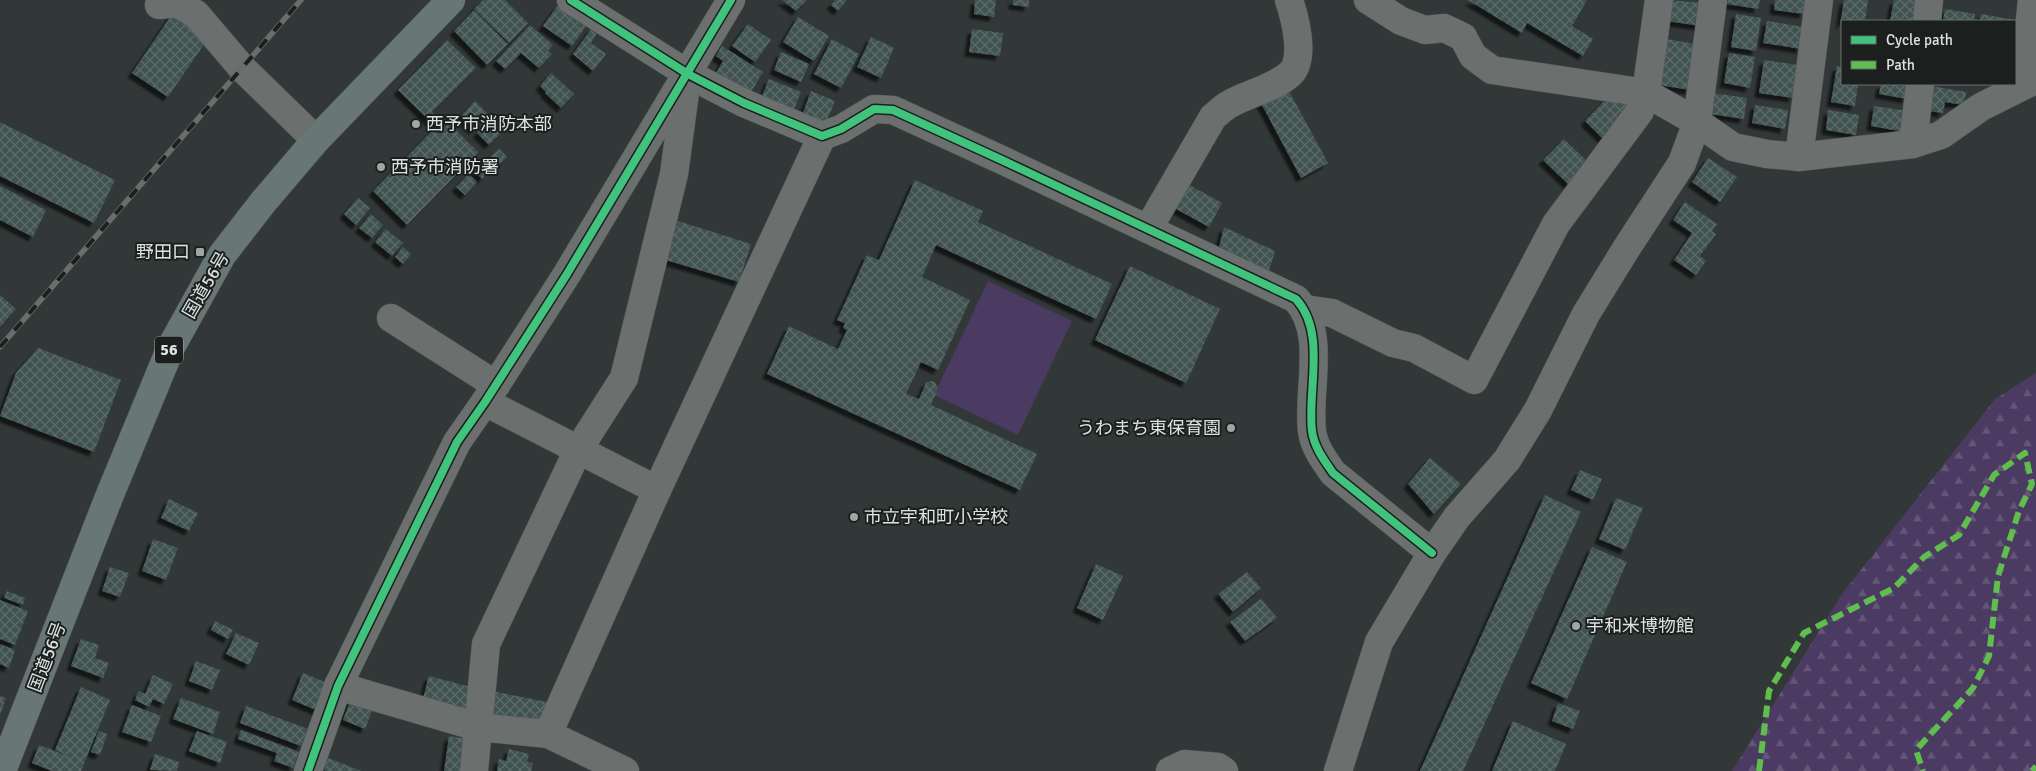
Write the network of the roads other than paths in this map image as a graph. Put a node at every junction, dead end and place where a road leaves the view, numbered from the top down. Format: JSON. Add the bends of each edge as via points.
{"nodes":[{"id":1,"x":451,"y":0,"type":"edge"},
{"id":2,"x":572,"y":0,"type":"edge"},
{"id":3,"x":731,"y":0,"type":"edge"},
{"id":4,"x":1289,"y":0,"type":"edge"},
{"id":5,"x":1368,"y":0,"type":"edge"},
{"id":6,"x":1659,"y":0,"type":"edge"},
{"id":7,"x":1713,"y":0,"type":"edge"},
{"id":8,"x":1819,"y":0,"type":"edge"},
{"id":9,"x":1929,"y":0,"type":"edge"},
{"id":10,"x":2032,"y":0,"type":"edge"},
{"id":11,"x":160,"y":5,"type":"dead end"},
{"id":12,"x":1927,"y":20,"type":"edge"},
{"id":13,"x":688,"y":74,"type":"junction"},
{"id":14,"x":2032,"y":79,"type":"edge"},
{"id":15,"x":1920,"y":85,"type":"edge"},
{"id":16,"x":1646,"y":92,"type":"junction"},
{"id":17,"x":1697,"y":122,"type":"junction"},
{"id":18,"x":822,"y":136,"type":"junction"},
{"id":19,"x":316,"y":140,"type":"junction"},
{"id":20,"x":1913,"y":144,"type":"junction"},
{"id":21,"x":1799,"y":157,"type":"junction"},
{"id":22,"x":1148,"y":229,"type":"junction"},
{"id":23,"x":1305,"y":310,"type":"junction"},
{"id":24,"x":391,"y":318,"type":"dead end"},
{"id":25,"x":490,"y":393,"type":"junction"},
{"id":26,"x":578,"y":450,"type":"junction"},
{"id":27,"x":657,"y":490,"type":"junction"},
{"id":28,"x":1432,"y":553,"type":"junction"},
{"id":29,"x":338,"y":686,"type":"junction"},
{"id":30,"x":478,"y":727,"type":"junction"},
{"id":31,"x":548,"y":734,"type":"junction"},
{"id":32,"x":2,"y":771,"type":"edge"},
{"id":33,"x":308,"y":771,"type":"edge"},
{"id":34,"x":474,"y":771,"type":"edge"},
{"id":35,"x":625,"y":771,"type":"edge"},
{"id":36,"x":1170,"y":771,"type":"edge"},
{"id":37,"x":1224,"y":771,"type":"edge"},
{"id":38,"x":1338,"y":771,"type":"edge"}],
"edges":[{"from":1,"to":19,"type":"highway","name":"国道56号","number":"56"},
{"from":2,"to":13,"type":"street"},
{"from":3,"to":13,"type":"street"},
{"from":4,"to":22,"type":"street","via":[[1299,53],[1291,73],[1228,105],[1213,117]]},
{"from":5,"to":16,"type":"street","via":[[1401,21],[1425,30],[1444,28],[1462,37],[1474,56],[1492,70]]},
{"from":6,"to":16,"type":"street"},
{"from":7,"to":17,"type":"street"},
{"from":8,"to":21,"type":"street"},
{"from":9,"to":12,"type":"street"},
{"from":10,"to":14,"type":"street","via":[[2025,67]]},
{"from":11,"to":19,"type":"street","via":[[176,3],[196,14],[242,68]]},
{"from":13,"to":18,"type":"street","via":[[744,103]]},
{"from":13,"to":25,"type":"street","via":[[567,274]]},
{"from":13,"to":26,"type":"street","via":[[674,174],[624,378]]},
{"from":14,"to":20,"type":"street","via":[[1981,107],[1941,135]]},
{"from":15,"to":20,"type":"street"},
{"from":16,"to":17,"type":"street"},
{"from":16,"to":23,"type":"street","via":[[1640,111],[1556,224],[1474,380],[1414,348],[1394,343],[1332,312]]},
{"from":17,"to":21,"type":"street","via":[[1733,147]]},
{"from":17,"to":28,"type":"street","via":[[1682,163],[1586,314],[1538,410],[1507,460],[1457,517]]},
{"from":18,"to":22,"type":"street","via":[[841,129],[874,109],[894,110]]},
{"from":18,"to":27,"type":"street"},
{"from":19,"to":32,"type":"highway","name":"国道56号","number":"56","via":[[222,255],[170,347]]},
{"from":20,"to":21,"type":"street"},
{"from":22,"to":23,"type":"street","via":[[1296,300]]},
{"from":23,"to":28,"type":"street","via":[[1313,334],[1312,432],[1321,456],[1333,473]]},
{"from":24,"to":25,"type":"street"},
{"from":25,"to":26,"type":"street"},
{"from":25,"to":29,"type":"street","via":[[457,442]]},
{"from":26,"to":27,"type":"street"},
{"from":26,"to":30,"type":"street","via":[[486,644]]},
{"from":27,"to":31,"type":"street"},
{"from":28,"to":38,"type":"street","via":[[1379,642]]},
{"from":29,"to":30,"type":"street"},
{"from":29,"to":33,"type":"street"},
{"from":30,"to":31,"type":"street"},
{"from":30,"to":34,"type":"street"},
{"from":31,"to":35,"type":"street"},
{"from":36,"to":37,"type":"street","via":[[1185,764],[1218,767]]}]}
